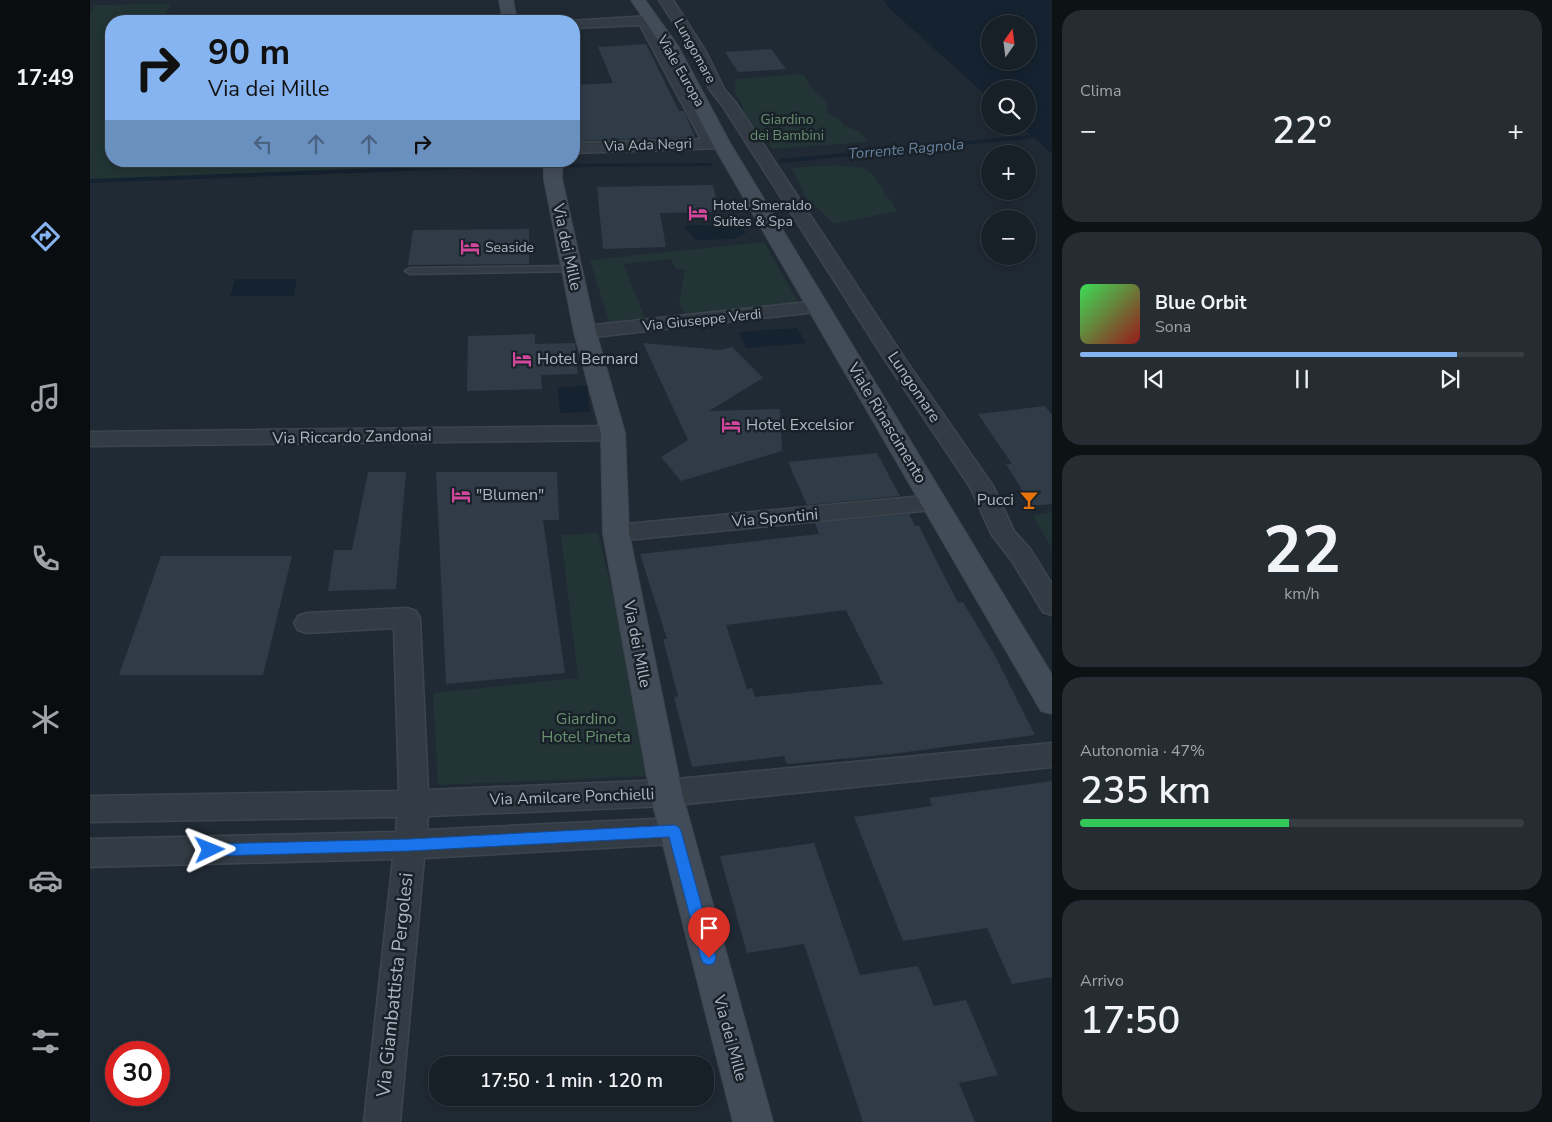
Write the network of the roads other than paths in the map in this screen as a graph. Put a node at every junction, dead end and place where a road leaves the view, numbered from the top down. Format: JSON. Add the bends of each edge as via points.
{"nodes":[{"id":1,"x":506,"y":0,"type":"edge"},
{"id":2,"x":638,"y":0,"type":"edge"},
{"id":3,"x":666,"y":0,"type":"edge"},
{"id":4,"x":509,"y":15,"type":"edge"},
{"id":5,"x":648,"y":21,"type":"junction"},
{"id":6,"x":580,"y":24,"type":"edge"},
{"id":7,"x":714,"y":140,"type":"junction"},
{"id":8,"x":580,"y":148,"type":"edge"},
{"id":9,"x":553,"y":170,"type":"edge"},
{"id":10,"x":572,"y":269,"type":"junction"},
{"id":11,"x":410,"y":271,"type":"dead end"},
{"id":12,"x":818,"y":307,"type":"junction"},
{"id":13,"x":585,"y":332,"type":"junction"},
{"id":14,"x":614,"y":433,"type":"junction"},
{"id":15,"x":90,"y":440,"type":"edge"},
{"id":16,"x":934,"y":503,"type":"junction"},
{"id":17,"x":616,"y":533,"type":"junction"},
{"id":18,"x":1052,"y":605,"type":"edge"},
{"id":19,"x":307,"y":622,"type":"dead end"},
{"id":20,"x":1052,"y":702,"type":"edge"},
{"id":21,"x":1052,"y":755,"type":"edge"},
{"id":22,"x":666,"y":793,"type":"junction"},
{"id":23,"x":414,"y":804,"type":"junction"},
{"id":24,"x":90,"y":810,"type":"edge"},
{"id":25,"x":674,"y":831,"type":"junction"},
{"id":26,"x":409,"y":845,"type":"junction"},
{"id":27,"x":90,"y":853,"type":"edge"},
{"id":28,"x":382,"y":1122,"type":"edge"},
{"id":29,"x":752,"y":1122,"type":"edge"}],
"edges":[{"from":1,"to":4,"type":"street"},
{"from":2,"to":5,"type":"street","name":"Viale Europa"},
{"from":3,"to":18,"type":"street","name":"Lungomare","via":[[699,52],[717,90],[981,486],[1004,535],[1021,555]]},
{"from":5,"to":6,"type":"street"},
{"from":5,"to":7,"type":"street","name":"Viale Europa","via":[[670,46]]},
{"from":7,"to":8,"type":"street","name":"Via Ada Negri"},
{"from":7,"to":12,"type":"street","name":"Viale Rinascimento"},
{"from":9,"to":10,"type":"street","name":"Via dei Mille"},
{"from":10,"to":11,"type":"lane"},
{"from":10,"to":13,"type":"street","name":"Via dei Mille"},
{"from":12,"to":13,"type":"street","name":"Via Giuseppe Verdi"},
{"from":12,"to":16,"type":"street","name":"Viale Rinascimento"},
{"from":13,"to":14,"type":"street","name":"Via dei Mille"},
{"from":14,"to":15,"type":"street","name":"Via Riccardo Zandonai"},
{"from":14,"to":17,"type":"street","name":"Via dei Mille"},
{"from":16,"to":17,"type":"street","name":"Via Spontini"},
{"from":16,"to":20,"type":"street","name":"Viale Rinascimento"},
{"from":17,"to":22,"type":"street","name":"Via dei Mille"},
{"from":19,"to":23,"type":"street","name":"Via Giambattista Pergolesi","via":[[407,618]]},
{"from":21,"to":22,"type":"street","name":"Via Amilcare Ponchielli"},
{"from":22,"to":23,"type":"street","name":"Via Amilcare Ponchielli"},
{"from":22,"to":25,"type":"street","name":"Via dei Mille"},
{"from":23,"to":24,"type":"street","name":"Via Amilcare Ponchielli"},
{"from":23,"to":26,"type":"street","name":"Via Giambattista Pergolesi"},
{"from":25,"to":26,"type":"street"},
{"from":25,"to":29,"type":"street","name":"Via dei Mille"},
{"from":26,"to":27,"type":"street"},
{"from":26,"to":28,"type":"street","name":"Via Giambattista Pergolesi"}]}
